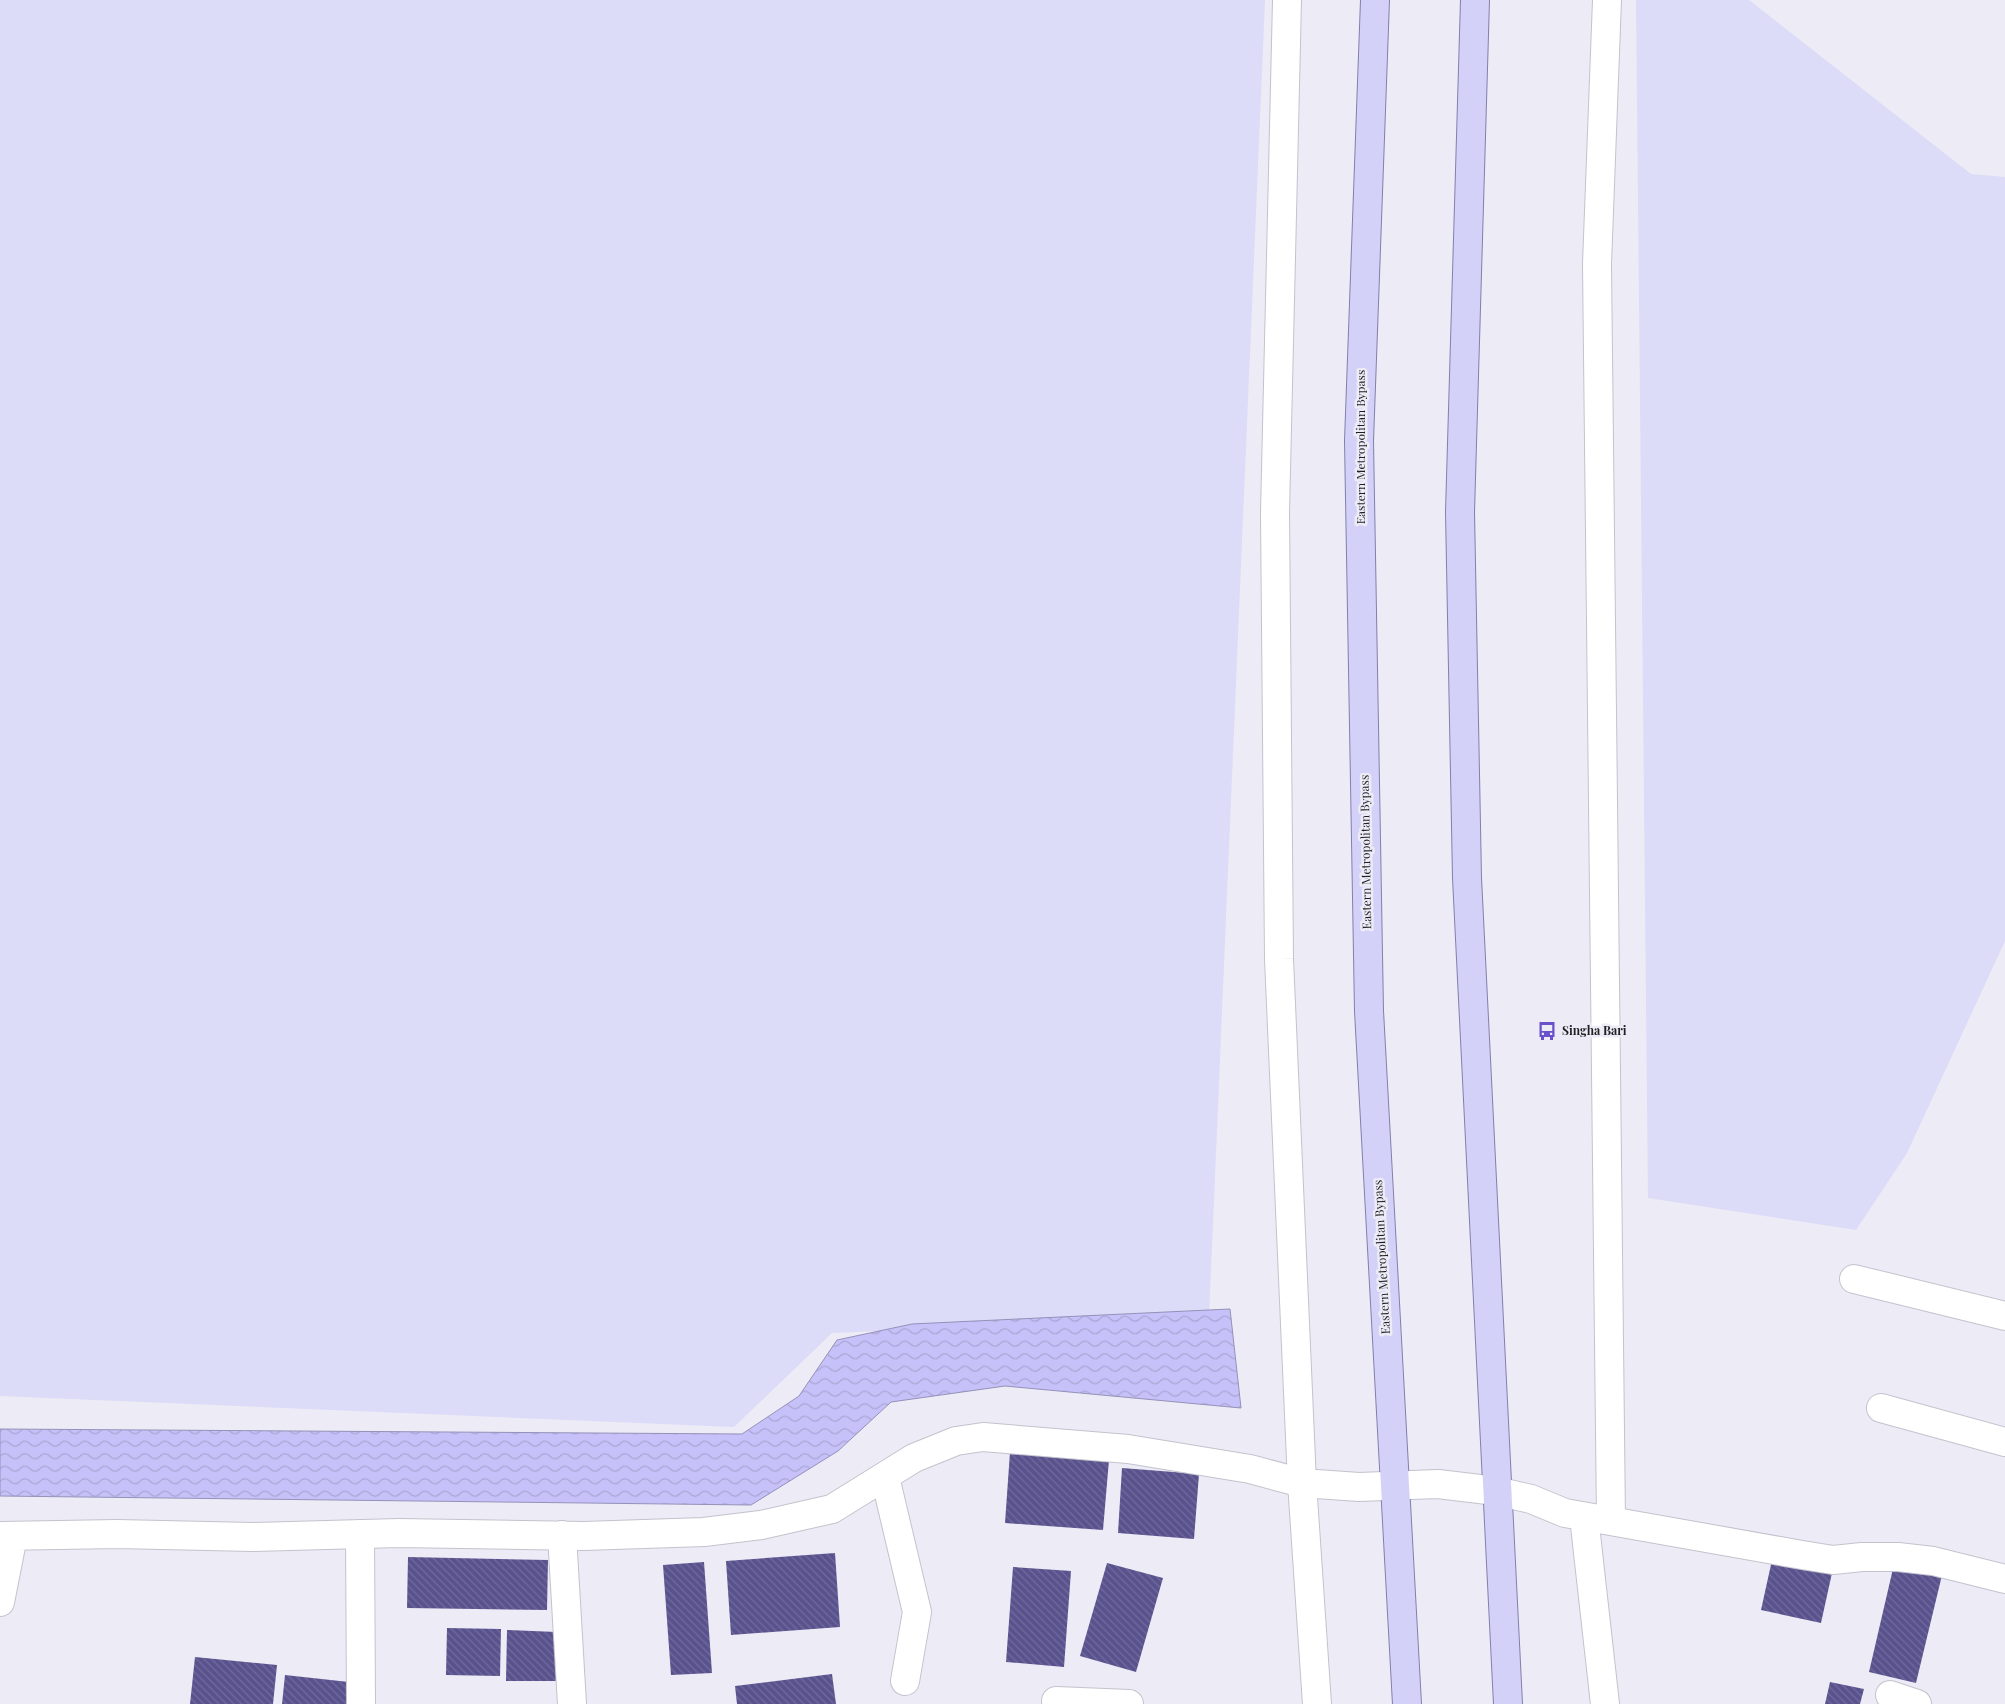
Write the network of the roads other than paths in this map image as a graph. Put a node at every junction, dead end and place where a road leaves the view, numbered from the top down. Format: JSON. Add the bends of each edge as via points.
{"nodes":[{"id":1,"x":1287,"y":0,"type":"edge"},
{"id":2,"x":1375,"y":0,"type":"edge"},
{"id":3,"x":1475,"y":0,"type":"edge"},
{"id":4,"x":1607,"y":0,"type":"edge"},
{"id":5,"x":1854,"y":1279,"type":"dead end"},
{"id":6,"x":2005,"y":1316,"type":"edge"},
{"id":7,"x":1881,"y":1408,"type":"dead end"},
{"id":8,"x":2005,"y":1442,"type":"edge"},
{"id":9,"x":885,"y":1477,"type":"junction"},
{"id":10,"x":1302,"y":1483,"type":"junction"},
{"id":11,"x":1394,"y":1485,"type":"junction"},
{"id":12,"x":1496,"y":1491,"type":"junction"},
{"id":13,"x":1584,"y":1517,"type":"junction"},
{"id":14,"x":1611,"y":1521,"type":"junction"},
{"id":15,"x":360,"y":1534,"type":"junction"},
{"id":16,"x":562,"y":1535,"type":"junction"},
{"id":17,"x":6,"y":1536,"type":"edge"},
{"id":18,"x":2005,"y":1579,"type":"edge"},
{"id":19,"x":0,"y":1602,"type":"edge"},
{"id":20,"x":904,"y":1681,"type":"dead end"},
{"id":21,"x":1890,"y":1695,"type":"dead end"},
{"id":22,"x":1056,"y":1701,"type":"dead end"},
{"id":23,"x":361,"y":1704,"type":"edge"},
{"id":24,"x":572,"y":1704,"type":"edge"},
{"id":25,"x":1129,"y":1704,"type":"edge"},
{"id":26,"x":1317,"y":1704,"type":"edge"},
{"id":27,"x":1407,"y":1704,"type":"edge"},
{"id":28,"x":1508,"y":1704,"type":"edge"},
{"id":29,"x":1605,"y":1704,"type":"edge"},
{"id":30,"x":1917,"y":1704,"type":"edge"}],
"edges":[{"from":1,"to":10,"type":"street","via":[[1275,513],[1279,949]]},
{"from":2,"to":11,"type":"main road","name":"Eastern Metropolitan Bypass","via":[[1359,450],[1369,1011]]},
{"from":3,"to":12,"type":"main road","via":[[1460,512],[1468,878]]},
{"from":4,"to":14,"type":"street","via":[[1597,274]]},
{"from":5,"to":6,"type":"street"},
{"from":7,"to":8,"type":"street"},
{"from":9,"to":10,"type":"street","via":[[914,1458],[956,1441],[983,1437],[1128,1449],[1250,1469]]},
{"from":9,"to":16,"type":"street","via":[[832,1509],[761,1525],[704,1532]]},
{"from":9,"to":20,"type":"street","via":[[917,1612]]},
{"from":10,"to":11,"type":"street","via":[[1359,1487]]},
{"from":10,"to":26,"type":"street"},
{"from":11,"to":12,"type":"street","via":[[1438,1484]]},
{"from":11,"to":27,"type":"main road","name":"Eastern Metropolitan Bypass"},
{"from":12,"to":13,"type":"street"},
{"from":12,"to":28,"type":"main road"},
{"from":13,"to":14,"type":"street"},
{"from":13,"to":29,"type":"street"},
{"from":14,"to":18,"type":"street","via":[[1832,1560],[1889,1557],[1933,1561]]},
{"from":15,"to":16,"type":"street"},
{"from":15,"to":17,"type":"street"},
{"from":15,"to":23,"type":"street"},
{"from":16,"to":24,"type":"street"},
{"from":17,"to":19,"type":"street"},
{"from":21,"to":30,"type":"street"},
{"from":22,"to":25,"type":"street"}]}
